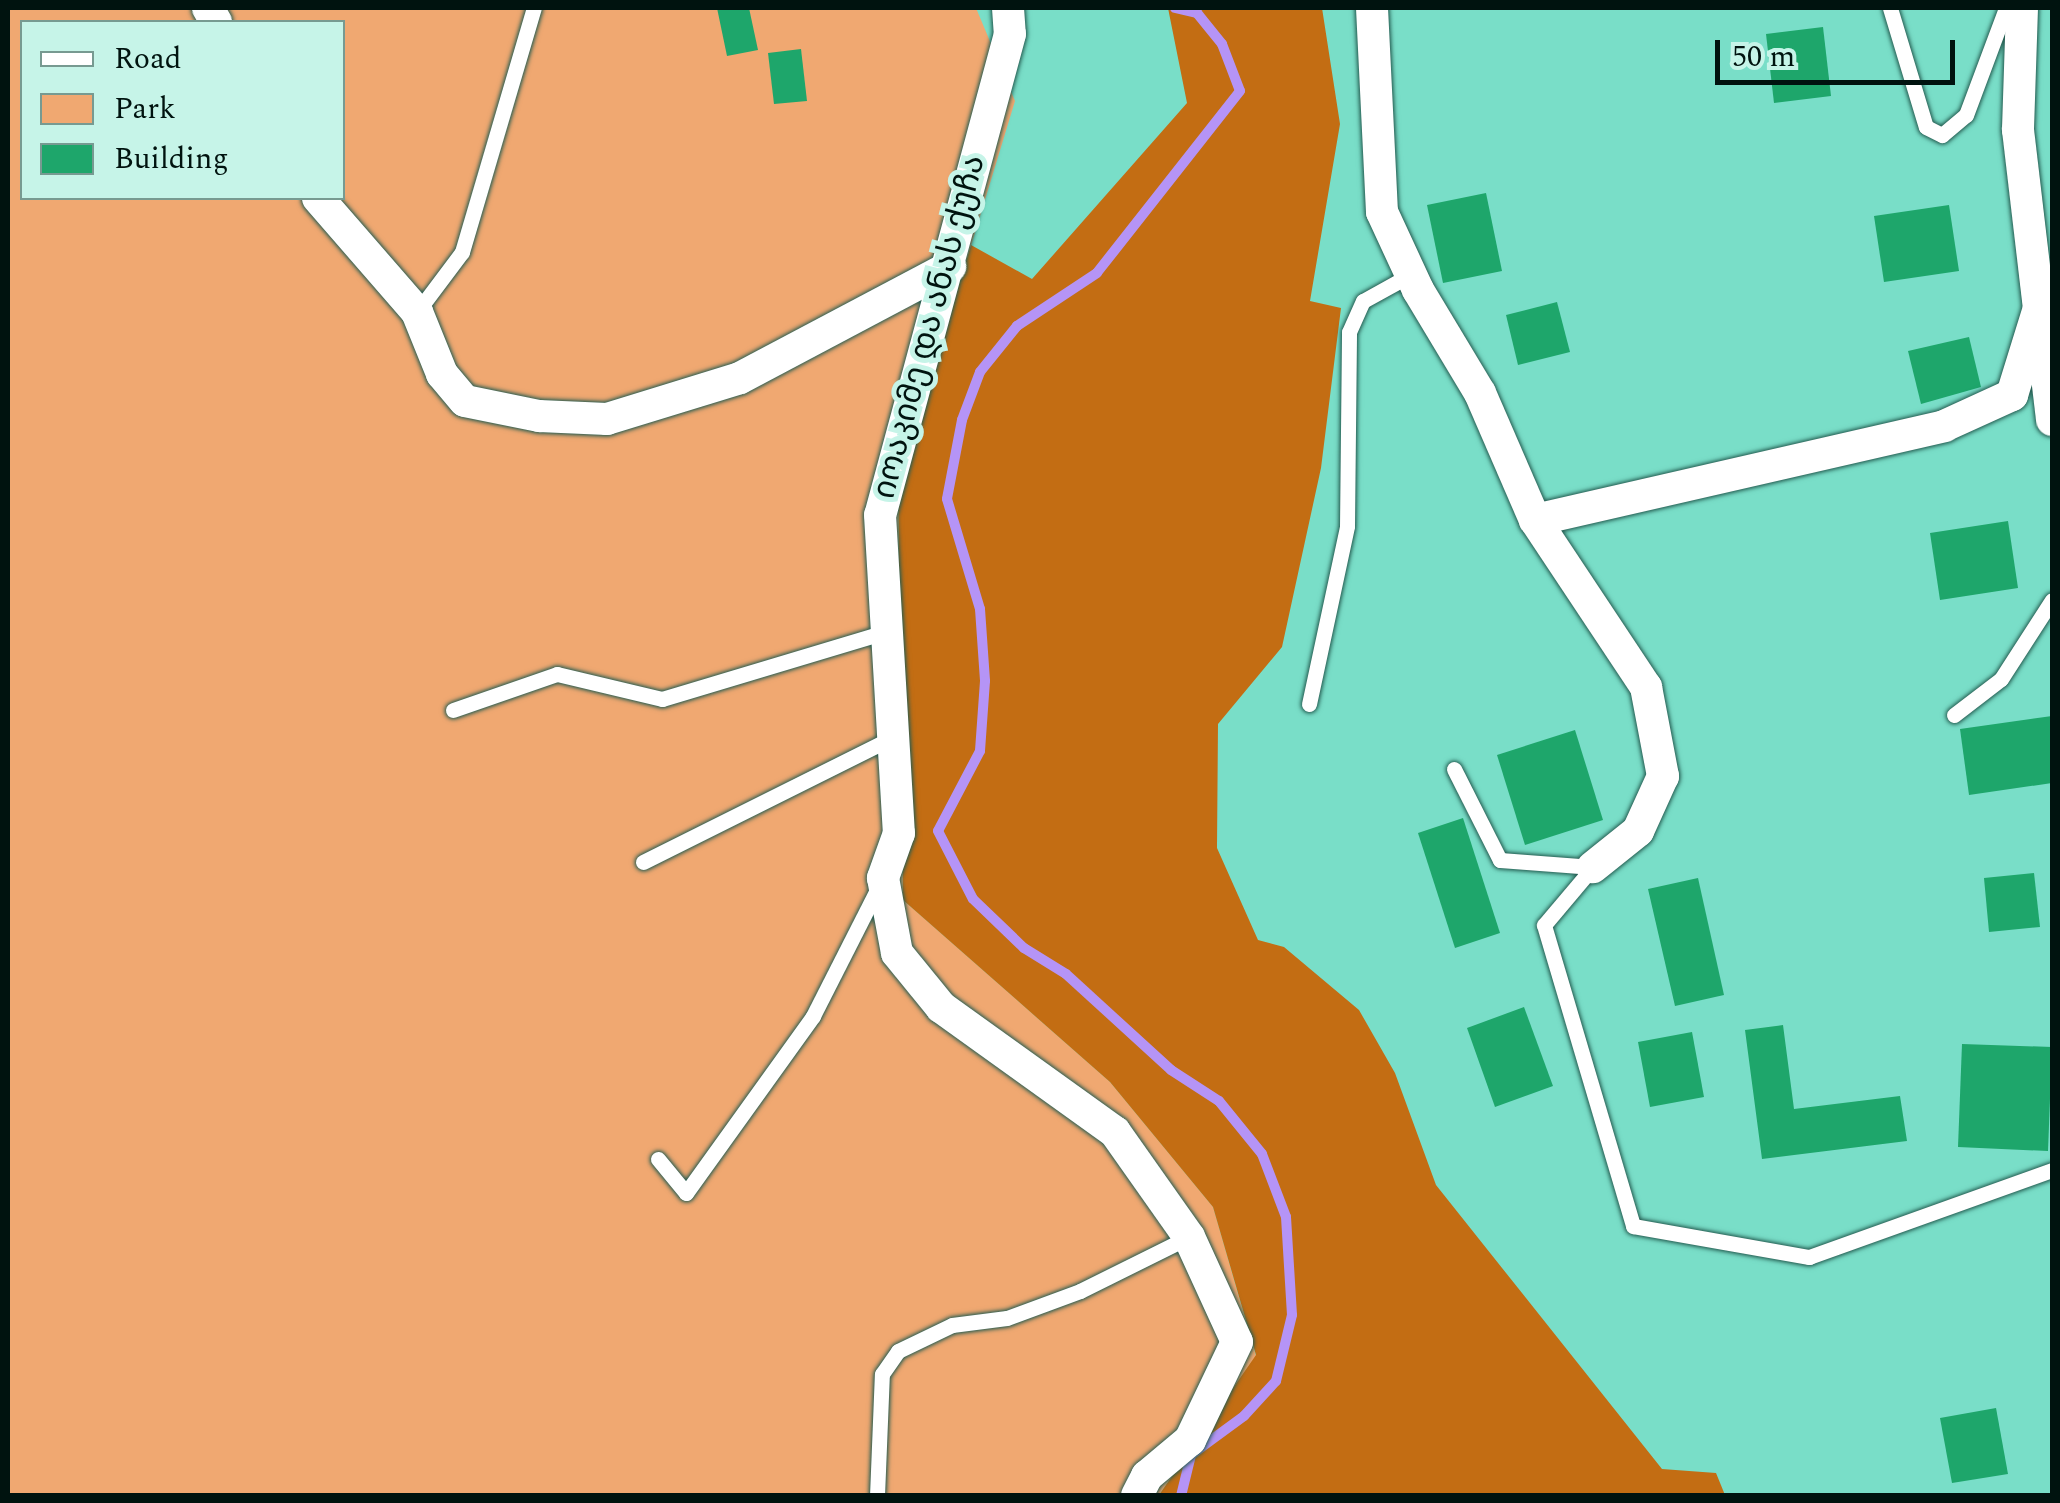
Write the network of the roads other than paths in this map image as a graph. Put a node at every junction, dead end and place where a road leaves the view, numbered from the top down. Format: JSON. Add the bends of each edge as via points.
{"nodes":[{"id":1,"x":534,"y":8,"type":"edge"},
{"id":2,"x":1008,"y":8,"type":"edge"},
{"id":3,"x":1372,"y":8,"type":"edge"},
{"id":4,"x":1890,"y":8,"type":"edge"},
{"id":5,"x":2006,"y":8,"type":"edge"},
{"id":6,"x":2022,"y":8,"type":"edge"},
{"id":7,"x":320,"y":200,"type":"edge"},
{"id":8,"x":950,"y":267,"type":"junction"},
{"id":9,"x":1410,"y":275,"type":"junction"},
{"id":10,"x":2038,"y":311,"type":"junction"},
{"id":11,"x":416,"y":312,"type":"junction"},
{"id":12,"x":2052,"y":420,"type":"edge"},
{"id":13,"x":1535,"y":520,"type":"junction"},
{"id":14,"x":2052,"y":600,"type":"edge"},
{"id":15,"x":884,"y":632,"type":"junction"},
{"id":16,"x":1309,"y":704,"type":"dead end"},
{"id":17,"x":453,"y":710,"type":"dead end"},
{"id":18,"x":1954,"y":715,"type":"dead end"},
{"id":19,"x":894,"y":738,"type":"junction"},
{"id":20,"x":1454,"y":770,"type":"dead end"},
{"id":21,"x":643,"y":862,"type":"dead end"},
{"id":22,"x":1593,"y":867,"type":"junction"},
{"id":23,"x":883,"y":878,"type":"junction"},
{"id":24,"x":658,"y":1159,"type":"dead end"},
{"id":25,"x":2052,"y":1170,"type":"edge"},
{"id":26,"x":1190,"y":1237,"type":"junction"},
{"id":27,"x":877,"y":1496,"type":"edge"},
{"id":28,"x":1137,"y":1496,"type":"edge"}],
"edges":[{"from":1,"to":11,"type":"lane","via":[[462,252]]},
{"from":2,"to":8,"type":"street","name":"იოაკიმე და ანას ქუჩა","via":[[1010,34]]},
{"from":3,"to":9,"type":"street","via":[[1382,212]]},
{"from":4,"to":5,"type":"lane","via":[[1926,127],[1942,135],[1966,114]]},
{"from":6,"to":10,"type":"street","via":[[2018,130]]},
{"from":7,"to":11,"type":"street"},
{"from":8,"to":11,"type":"street","via":[[740,378],[606,419],[539,416],[465,401],[442,374]]},
{"from":8,"to":15,"type":"street","name":"იოაკიმე და ანას ქუჩა","via":[[880,515]]},
{"from":9,"to":13,"type":"street","via":[[1480,392]]},
{"from":9,"to":16,"type":"lane","via":[[1362,301],[1349,332],[1347,526]]},
{"from":10,"to":12,"type":"street"},
{"from":10,"to":13,"type":"street","via":[[2012,395],[1944,426]]},
{"from":13,"to":22,"type":"street","via":[[1646,686],[1662,776],[1638,831]]},
{"from":14,"to":18,"type":"lane","via":[[2001,679]]},
{"from":15,"to":17,"type":"lane","via":[[662,699],[557,674]]},
{"from":15,"to":19,"type":"street","name":"იოაკიმე და ანას ქუჩა"},
{"from":19,"to":21,"type":"lane"},
{"from":19,"to":23,"type":"street","name":"იოაკიმე და ანას ქუჩა","via":[[899,833]]},
{"from":20,"to":22,"type":"lane","via":[[1500,860]]},
{"from":22,"to":25,"type":"lane","via":[[1544,925],[1634,1226],[1809,1257]]},
{"from":23,"to":24,"type":"lane","via":[[813,1016],[686,1193]]},
{"from":23,"to":26,"type":"street","name":"იოაკიმე და ანას ქუჩა","via":[[898,953],[941,1008],[1115,1132]]},
{"from":26,"to":27,"type":"lane","via":[[1080,1291],[1007,1318],[952,1325],[898,1352],[882,1374]]},
{"from":26,"to":28,"type":"street","name":"იოაკიმე და ანას ქუჩა","via":[[1236,1342],[1190,1440],[1147,1476]]}]}
